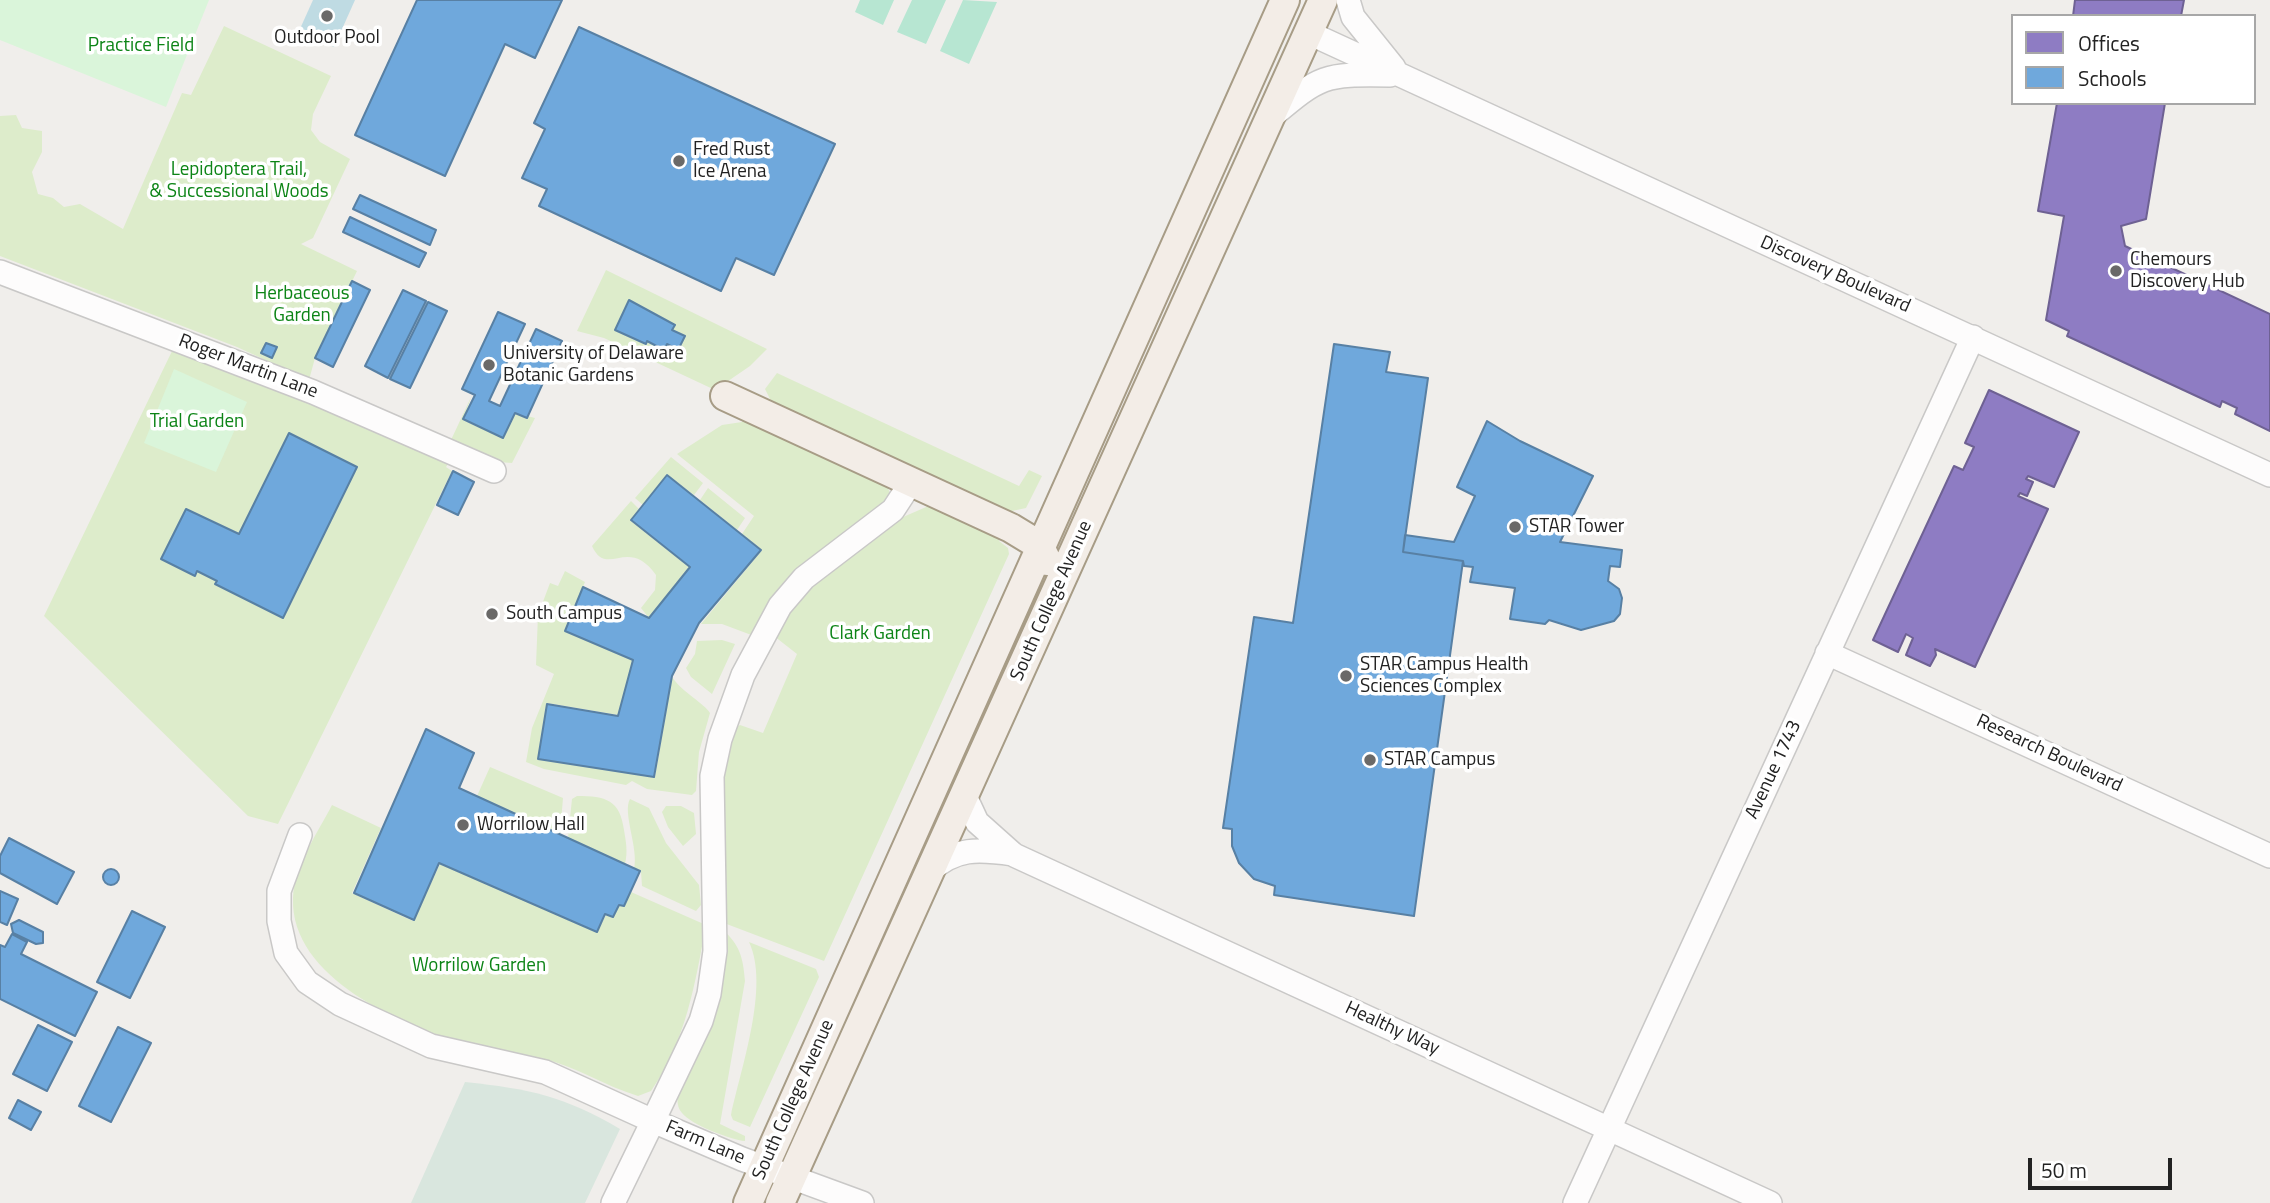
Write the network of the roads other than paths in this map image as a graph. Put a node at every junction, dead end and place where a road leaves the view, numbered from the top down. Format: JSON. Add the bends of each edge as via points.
{"nodes":[{"id":1,"x":1285,"y":0,"type":"edge"},
{"id":2,"x":1323,"y":0,"type":"edge"},
{"id":3,"x":1348,"y":0,"type":"edge"},
{"id":4,"x":1308,"y":33,"type":"junction"},
{"id":5,"x":1400,"y":75,"type":"junction"},
{"id":6,"x":1270,"y":118,"type":"junction"},
{"id":7,"x":0,"y":272,"type":"edge"},
{"id":8,"x":1973,"y":337,"type":"junction"},
{"id":9,"x":725,"y":396,"type":"dead end"},
{"id":10,"x":494,"y":471,"type":"dead end"},
{"id":11,"x":2270,"y":475,"type":"edge"},
{"id":12,"x":912,"y":481,"type":"junction"},
{"id":13,"x":1039,"y":545,"type":"junction"},
{"id":14,"x":1059,"y":586,"type":"junction"},
{"id":15,"x":1827,"y":653,"type":"junction"},
{"id":16,"x":964,"y":794,"type":"junction"},
{"id":17,"x":300,"y":835,"type":"dead end"},
{"id":18,"x":1014,"y":855,"type":"junction"},
{"id":19,"x":2270,"y":856,"type":"edge"},
{"id":20,"x":929,"y":872,"type":"junction"},
{"id":21,"x":653,"y":1121,"type":"junction"},
{"id":22,"x":1609,"y":1129,"type":"junction"},
{"id":23,"x":764,"y":1168,"type":"junction"},
{"id":24,"x":786,"y":1190,"type":"edge"},
{"id":25,"x":613,"y":1203,"type":"edge"},
{"id":26,"x":748,"y":1203,"type":"edge"},
{"id":27,"x":862,"y":1203,"type":"edge"},
{"id":28,"x":1575,"y":1203,"type":"edge"},
{"id":29,"x":1770,"y":1203,"type":"edge"}],
"edges":[{"from":1,"to":13,"type":"main road","name":"South College Avenue"},
{"from":2,"to":4,"type":"main road","name":"South College Avenue"},
{"from":3,"to":5,"type":"street","name":"Discovery Boulevard","via":[[1353,17]]},
{"from":4,"to":5,"type":"street","name":"Discovery Boulevard"},
{"from":4,"to":6,"type":"main road","name":"South College Avenue"},
{"from":5,"to":6,"type":"street","name":"Discovery Boulevard","via":[[1328,76]]},
{"from":5,"to":8,"type":"street","name":"Discovery Boulevard"},
{"from":6,"to":14,"type":"main road","name":"South College Avenue"},
{"from":7,"to":10,"type":"street","name":"Roger Martin Lane","via":[[313,392]]},
{"from":8,"to":11,"type":"street","name":"Discovery Boulevard"},
{"from":8,"to":15,"type":"street","name":"Avenue 1743"},
{"from":9,"to":12,"type":"main road"},
{"from":12,"to":13,"type":"main road"},
{"from":12,"to":21,"type":"street","via":[[893,510],[804,578],[780,606],[743,675],[712,776],[715,951],[709,994],[701,1021]]},
{"from":13,"to":14,"type":"main road"},
{"from":13,"to":23,"type":"main road","name":"South College Avenue"},
{"from":14,"to":16,"type":"main road","name":"South College Avenue"},
{"from":15,"to":19,"type":"street","name":"Research Boulevard"},
{"from":15,"to":22,"type":"street","name":"Avenue 1743"},
{"from":16,"to":18,"type":"street","name":"Healthy Way","via":[[977,822]]},
{"from":16,"to":20,"type":"main road","name":"South College Avenue"},
{"from":17,"to":21,"type":"street","via":[[279,891],[279,921],[286,953],[307,982],[340,1004],[420,1041],[457,1054],[545,1072]]},
{"from":18,"to":20,"type":"street","name":"Healthy Way","via":[[961,851]]},
{"from":18,"to":22,"type":"street","name":"Healthy Way"},
{"from":20,"to":24,"type":"main road","name":"South College Avenue"},
{"from":21,"to":23,"type":"street","name":"Farm Lane"},
{"from":21,"to":25,"type":"street","name":"Farm Lane"},
{"from":22,"to":28,"type":"street","name":"Avenue 1743"},
{"from":22,"to":29,"type":"street","name":"Healthy Way"},
{"from":23,"to":24,"type":"street","name":"Farm Lane"},
{"from":23,"to":26,"type":"main road","name":"South College Avenue"},
{"from":24,"to":27,"type":"street","name":"Farm Lane"}]}
